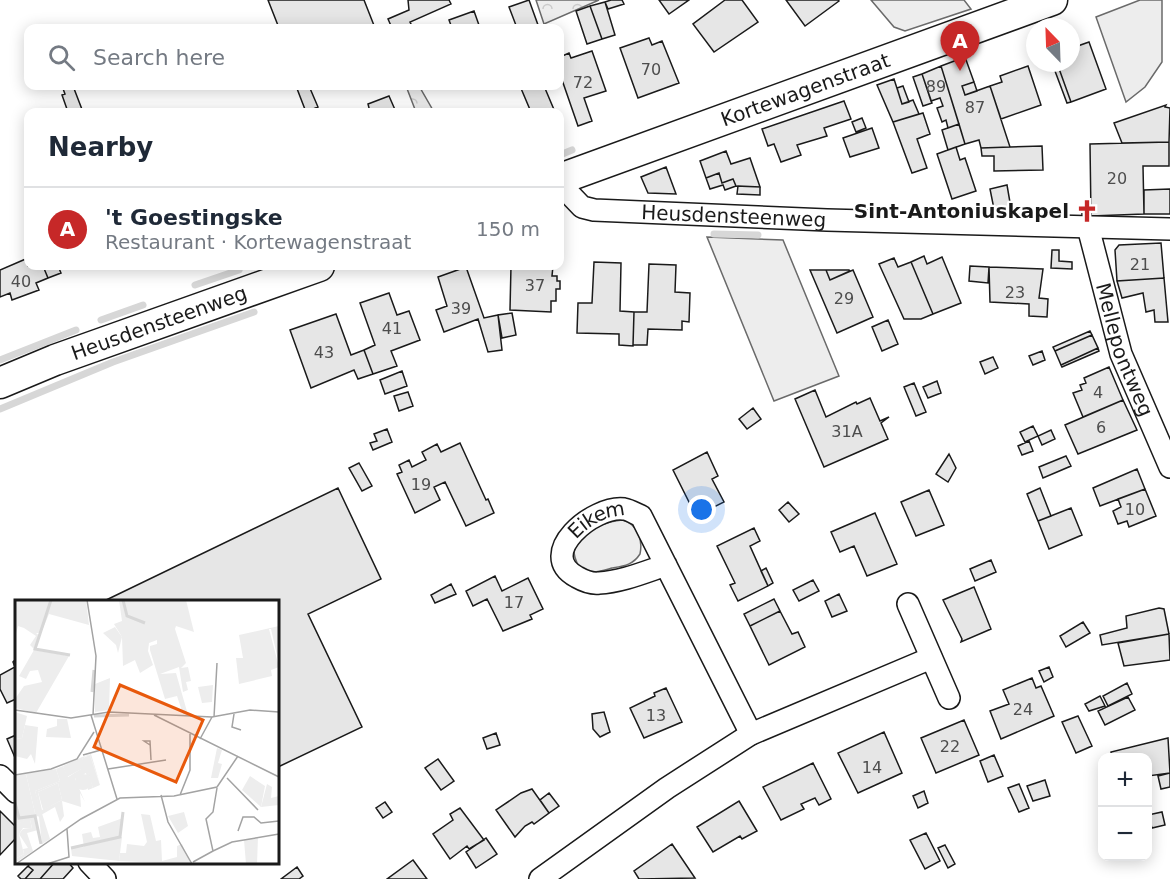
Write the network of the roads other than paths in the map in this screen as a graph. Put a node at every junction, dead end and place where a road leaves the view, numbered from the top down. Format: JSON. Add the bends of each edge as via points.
{"nodes":[{"id":1,"x":1052,"y":0,"type":"edge"},
{"id":2,"x":564,"y":178,"type":"edge"},
{"id":3,"x":564,"y":188,"type":"edge"},
{"id":4,"x":1088,"y":227,"type":"junction"},
{"id":5,"x":1170,"y":229,"type":"edge"},
{"id":6,"x":308,"y":270,"type":"edge"},
{"id":7,"x":0,"y":383,"type":"edge"},
{"id":8,"x":1170,"y":467,"type":"edge"},
{"id":9,"x":666,"y":565,"type":"junction"},
{"id":10,"x":908,"y":604,"type":"dead end"},
{"id":11,"x":931,"y":658,"type":"junction"},
{"id":12,"x":949,"y":698,"type":"dead end"},
{"id":13,"x":751,"y":734,"type":"junction"},
{"id":14,"x":0,"y":776,"type":"edge"},
{"id":15,"x":15,"y":791,"type":"edge"},
{"id":16,"x":540,"y":879,"type":"edge"}],
"edges":[{"from":1,"to":2,"type":"street","name":"Kortewagenstraat"},
{"from":3,"to":4,"type":"street","name":"Heusdensteenweg","via":[[582,207],[594,210]]},
{"from":4,"to":5,"type":"street","name":"Heusdensteenweg"},
{"from":4,"to":8,"type":"street","name":"Mellepontweg","via":[[1121,354]]},
{"from":6,"to":7,"type":"street","name":"Heusdensteenweg"},
{"from":9,"to":9,"type":"street","name":"Eikem","via":[[641,516],[622,509],[579,525],[566,539],[566,566],[586,582],[598,583]]},
{"from":9,"to":13,"type":"street","name":"Eikem"},
{"from":10,"to":11,"type":"street"},
{"from":11,"to":12,"type":"street"},
{"from":11,"to":13,"type":"street"},
{"from":13,"to":16,"type":"street","via":[[667,788]]},
{"from":14,"to":15,"type":"street"}]}
